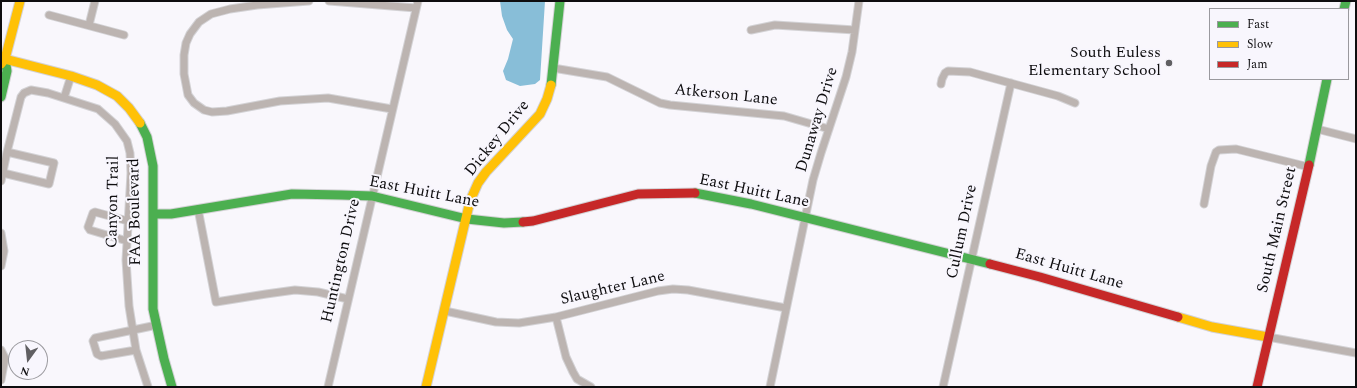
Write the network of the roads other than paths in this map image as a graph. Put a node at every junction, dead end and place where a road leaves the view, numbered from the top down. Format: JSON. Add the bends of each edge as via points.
{"nodes":[{"id":1,"x":20,"y":1,"type":"edge"},
{"id":2,"x":95,"y":1,"type":"edge"},
{"id":3,"x":309,"y":1,"type":"edge"},
{"id":4,"x":328,"y":1,"type":"edge"},
{"id":5,"x":560,"y":1,"type":"edge"},
{"id":6,"x":859,"y":1,"type":"edge"},
{"id":7,"x":417,"y":5,"type":"edge"},
{"id":8,"x":49,"y":15,"type":"dead end"},
{"id":9,"x":89,"y":25,"type":"junction"},
{"id":10,"x":751,"y":30,"type":"dead end"},
{"id":11,"x":855,"y":30,"type":"junction"},
{"id":12,"x":124,"y":35,"type":"dead end"},
{"id":13,"x":2,"y":61,"type":"edge"},
{"id":14,"x":553,"y":68,"type":"junction"},
{"id":15,"x":71,"y":76,"type":"junction"},
{"id":16,"x":1327,"y":80,"type":"edge"},
{"id":17,"x":1011,"y":83,"type":"junction"},
{"id":18,"x":941,"y":84,"type":"dead end"},
{"id":19,"x":1,"y":97,"type":"edge"},
{"id":20,"x":64,"y":98,"type":"junction"},
{"id":21,"x":1075,"y":103,"type":"dead end"},
{"id":22,"x":392,"y":109,"type":"junction"},
{"id":23,"x":829,"y":129,"type":"junction"},
{"id":24,"x":1317,"y":130,"type":"junction"},
{"id":25,"x":1356,"y":139,"type":"edge"},
{"id":26,"x":7,"y":152,"type":"junction"},
{"id":27,"x":1309,"y":167,"type":"junction"},
{"id":28,"x":3,"y":173,"type":"junction"},
{"id":29,"x":1,"y":181,"type":"edge"},
{"id":30,"x":372,"y":196,"type":"junction"},
{"id":31,"x":1204,"y":204,"type":"dead end"},
{"id":32,"x":198,"y":210,"type":"junction"},
{"id":33,"x":154,"y":214,"type":"junction"},
{"id":34,"x":467,"y":218,"type":"junction"},
{"id":35,"x":805,"y":218,"type":"junction"},
{"id":36,"x":128,"y":221,"type":"junction"},
{"id":37,"x":1,"y":233,"type":"edge"},
{"id":38,"x":127,"y":241,"type":"junction"},
{"id":39,"x":972,"y":260,"type":"junction"},
{"id":40,"x":1,"y":263,"type":"edge"},
{"id":41,"x":348,"y":299,"type":"junction"},
{"id":42,"x":786,"y":308,"type":"junction"},
{"id":43,"x":445,"y":310,"type":"junction"},
{"id":44,"x":556,"y":317,"type":"junction"},
{"id":45,"x":157,"y":325,"type":"junction"},
{"id":46,"x":133,"y":330,"type":"junction"},
{"id":47,"x":1268,"y":337,"type":"junction"},
{"id":48,"x":1,"y":350,"type":"edge"},
{"id":49,"x":136,"y":350,"type":"junction"},
{"id":50,"x":1356,"y":353,"type":"edge"},
{"id":51,"x":1,"y":380,"type":"edge"},
{"id":52,"x":148,"y":387,"type":"edge"},
{"id":53,"x":172,"y":387,"type":"edge"},
{"id":54,"x":328,"y":387,"type":"edge"},
{"id":55,"x":426,"y":387,"type":"edge"},
{"id":56,"x":591,"y":387,"type":"edge"},
{"id":57,"x":770,"y":387,"type":"edge"},
{"id":58,"x":942,"y":387,"type":"edge"},
{"id":59,"x":1257,"y":387,"type":"edge"}],
"edges":[{"from":1,"to":13,"type":"street"},
{"from":2,"to":9,"type":"street"},
{"from":3,"to":22,"type":"street","via":[[230,9],[211,14],[199,22],[190,34],[184,55],[188,95],[194,103],[212,112],[280,101],[322,98]]},
{"from":4,"to":7,"type":"street"},
{"from":5,"to":14,"type":"street","name":"Dickey Drive"},
{"from":6,"to":11,"type":"street","name":"Dunaway Drive"},
{"from":7,"to":22,"type":"street","name":"Huntington Drive"},
{"from":8,"to":9,"type":"street"},
{"from":9,"to":12,"type":"street"},
{"from":10,"to":11,"type":"street","via":[[775,25]]},
{"from":11,"to":23,"type":"street","name":"Dunaway Drive","via":[[846,77]]},
{"from":13,"to":15,"type":"street","name":"FAA Boulevard"},
{"from":13,"to":19,"type":"street","via":[[7,71]]},
{"from":14,"to":23,"type":"street","name":"Atkerson Lane","via":[[607,77],[660,103],[784,116]]},
{"from":14,"to":34,"type":"street","name":"Dickey Drive","via":[[550,91],[540,114],[478,183],[470,201]]},
{"from":15,"to":20,"type":"street"},
{"from":15,"to":33,"type":"street","name":"FAA Boulevard","via":[[98,84],[117,96],[138,119],[147,137],[153,166]]},
{"from":16,"to":24,"type":"street","name":"South Main Street"},
{"from":17,"to":18,"type":"street","via":[[970,72],[948,71]]},
{"from":17,"to":21,"type":"street"},
{"from":17,"to":39,"type":"street","name":"Cullum Drive"},
{"from":20,"to":26,"type":"street","name":"Canyon Trail","via":[[31,90],[24,93]]},
{"from":20,"to":36,"type":"street","name":"Canyon Trail","via":[[98,109],[115,124],[127,141],[131,173]]},
{"from":22,"to":30,"type":"street","name":"Huntington Drive"},
{"from":23,"to":35,"type":"street","name":"Dunaway Drive","via":[[813,180]]},
{"from":24,"to":25,"type":"street"},
{"from":24,"to":27,"type":"street","name":"South Main Street"},
{"from":26,"to":28,"type":"street"},
{"from":26,"to":28,"type":"street","via":[[54,163],[49,184]]},
{"from":27,"to":31,"type":"street","via":[[1236,149],[1220,150],[1216,152],[1211,166]]},
{"from":27,"to":47,"type":"street","name":"South Main Street"},
{"from":28,"to":29,"type":"street"},
{"from":30,"to":32,"type":"street","name":"East Huitt Lane","via":[[292,194]]},
{"from":30,"to":34,"type":"street","name":"East Huitt Lane"},
{"from":30,"to":41,"type":"street","name":"Huntington Drive"},
{"from":32,"to":33,"type":"street","name":"East Huitt Lane"},
{"from":32,"to":41,"type":"street","via":[[216,302],[295,290]]},
{"from":33,"to":45,"type":"street","name":"FAA Boulevard","via":[[152,289]]},
{"from":34,"to":35,"type":"street","name":"East Huitt Lane","via":[[504,223],[533,221],[625,196],[658,193],[710,195]]},
{"from":34,"to":43,"type":"street","name":"Dickey Drive"},
{"from":35,"to":39,"type":"street","name":"East Huitt Lane"},
{"from":35,"to":42,"type":"street","name":"Dunaway Drive"},
{"from":36,"to":38,"type":"street","name":"Canyon Trail"},
{"from":36,"to":38,"type":"street","via":[[95,212],[92,213],[88,227],[90,230]]},
{"from":37,"to":40,"type":"street","via":[[4,251]]},
{"from":38,"to":46,"type":"street","name":"Canyon Trail","via":[[129,306]]},
{"from":39,"to":47,"type":"street","name":"East Huitt Lane","via":[[1212,327]]},
{"from":39,"to":58,"type":"street","name":"Cullum Drive"},
{"from":41,"to":54,"type":"street","name":"Huntington Drive"},
{"from":42,"to":44,"type":"street","name":"Slaughter Lane","via":[[673,289]]},
{"from":42,"to":57,"type":"street","name":"Dunaway Drive"},
{"from":43,"to":44,"type":"street","name":"Slaughter Lane","via":[[506,323]]},
{"from":43,"to":55,"type":"street","name":"Dickey Drive"},
{"from":44,"to":56,"type":"street","via":[[566,357],[573,372],[577,378]]},
{"from":45,"to":46,"type":"street"},
{"from":45,"to":53,"type":"street","name":"FAA Boulevard"},
{"from":46,"to":49,"type":"street","name":"Canyon Trail"},
{"from":46,"to":49,"type":"street","via":[[95,338],[93,341],[97,354],[102,356]]},
{"from":47,"to":50,"type":"street"},
{"from":47,"to":59,"type":"street","name":"South Main Street"},
{"from":48,"to":51,"type":"street","via":[[5,358]]},
{"from":49,"to":52,"type":"street","name":"Canyon Trail"}]}
